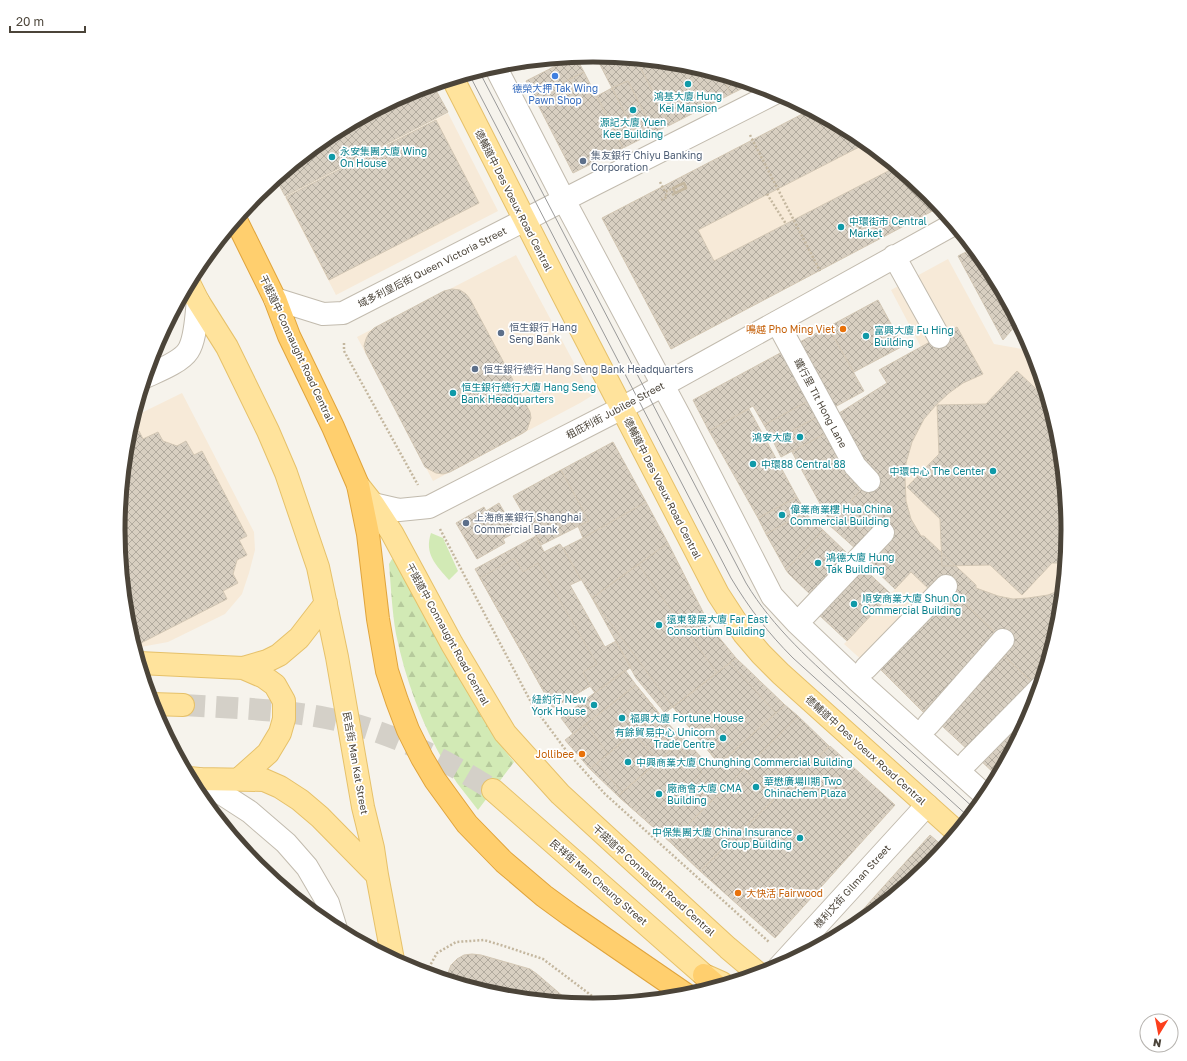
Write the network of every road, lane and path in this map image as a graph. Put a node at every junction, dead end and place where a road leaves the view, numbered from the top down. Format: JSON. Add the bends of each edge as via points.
{"nodes":[{"id":1,"x":526,"y":67,"type":"edge"},
{"id":2,"x":520,"y":70,"type":"dead end"},
{"id":3,"x":498,"y":72,"type":"edge"},
{"id":4,"x":455,"y":83,"type":"edge"},
{"id":5,"x":769,"y":96,"type":"edge"},
{"id":6,"x":750,"y":135,"type":"dead end"},
{"id":7,"x":660,"y":182,"type":"dead end"},
{"id":8,"x":673,"y":188,"type":"junction"},
{"id":9,"x":686,"y":188,"type":"junction"},
{"id":10,"x":665,"y":192,"type":"junction"},
{"id":11,"x":767,"y":194,"type":"dead end"},
{"id":12,"x":672,"y":195,"type":"dead end"},
{"id":13,"x":564,"y":200,"type":"junction"},
{"id":14,"x":661,"y":200,"type":"dead end"},
{"id":15,"x":525,"y":220,"type":"junction"},
{"id":16,"x":786,"y":224,"type":"dead end"},
{"id":17,"x":238,"y":225,"type":"edge"},
{"id":18,"x":950,"y":226,"type":"edge"},
{"id":19,"x":894,"y":256,"type":"junction"},
{"id":20,"x":823,"y":276,"type":"dead end"},
{"id":21,"x":194,"y":292,"type":"edge"},
{"id":22,"x":275,"y":299,"type":"junction"},
{"id":23,"x":777,"y":322,"type":"junction"},
{"id":24,"x":939,"y":337,"type":"dead end"},
{"id":25,"x":344,"y":343,"type":"dead end"},
{"id":26,"x":152,"y":374,"type":"edge"},
{"id":27,"x":663,"y":385,"type":"junction"},
{"id":28,"x":622,"y":408,"type":"junction"},
{"id":29,"x":869,"y":481,"type":"dead end"},
{"id":30,"x":358,"y":485,"type":"junction"},
{"id":31,"x":420,"y":490,"type":"dead end"},
{"id":32,"x":373,"y":504,"type":"junction"},
{"id":33,"x":437,"y":522,"type":"dead end"},
{"id":34,"x":882,"y":532,"type":"dead end"},
{"id":35,"x":946,"y":586,"type":"dead end"},
{"id":36,"x":326,"y":603,"type":"junction"},
{"id":37,"x":806,"y":614,"type":"dead end"},
{"id":38,"x":1003,"y":640,"type":"dead end"},
{"id":39,"x":144,"y":663,"type":"edge"},
{"id":40,"x":243,"y":668,"type":"junction"},
{"id":41,"x":866,"y":668,"type":"dead end"},
{"id":42,"x":1031,"y":698,"type":"edge"},
{"id":43,"x":159,"y":704,"type":"edge"},
{"id":44,"x":183,"y":705,"type":"tunnel mouth"},
{"id":45,"x":928,"y":724,"type":"dead end"},
{"id":46,"x":968,"y":762,"type":"dead end"},
{"id":47,"x":196,"y":778,"type":"edge"},
{"id":48,"x":239,"y":779,"type":"junction"},
{"id":49,"x":197,"y":780,"type":"edge"},
{"id":50,"x":493,"y":790,"type":"tunnel mouth"},
{"id":51,"x":982,"y":792,"type":"edge"},
{"id":52,"x":927,"y":805,"type":"junction"},
{"id":53,"x":954,"y":829,"type":"edge"},
{"id":54,"x":377,"y":875,"type":"junction"},
{"id":55,"x":333,"y":920,"type":"edge"},
{"id":56,"x":392,"y":953,"type":"edge"},
{"id":57,"x":789,"y":956,"type":"edge"},
{"id":58,"x":780,"y":960,"type":"edge"},
{"id":59,"x":428,"y":968,"type":"edge"},
{"id":60,"x":754,"y":970,"type":"edge"},
{"id":61,"x":711,"y":981,"type":"edge"},
{"id":62,"x":680,"y":991,"type":"edge"},
{"id":63,"x":596,"y":999,"type":"edge"}],
"edges":[{"from":1,"to":2,"type":"path"},
{"from":3,"to":13,"type":"street"},
{"from":4,"to":15,"type":"main road","name":"德輔道中 Des Voeux Road Central"},
{"from":5,"to":13,"type":"street","name":"域多利皇后街 Queen Victoria Street"},
{"from":6,"to":20,"type":"path"},
{"from":7,"to":10,"type":"path"},
{"from":8,"to":9,"type":"path","via":[[676,193]]},
{"from":8,"to":9,"type":"path","via":[[684,183]]},
{"from":8,"to":10,"type":"path"},
{"from":9,"to":12,"type":"path"},
{"from":10,"to":14,"type":"path","via":[[667,197]]},
{"from":11,"to":16,"type":"path"},
{"from":13,"to":15,"type":"street","name":"域多利皇后街 Queen Victoria Street"},
{"from":13,"to":27,"type":"street"},
{"from":15,"to":22,"type":"street","name":"域多利皇后街 Queen Victoria Street","via":[[343,313],[322,314]]},
{"from":15,"to":28,"type":"main road","name":"德輔道中 Des Voeux Road Central"},
{"from":17,"to":22,"type":"highway","name":"干諾道中 Connaught Road Central"},
{"from":18,"to":19,"type":"street","name":"租庇利街 Jubilee Street"},
{"from":19,"to":23,"type":"street","name":"租庇利街 Jubilee Street"},
{"from":19,"to":24,"type":"street"},
{"from":21,"to":26,"type":"street","via":[[193,338],[188,351],[178,360]]},
{"from":21,"to":36,"type":"main road","name":"民吉街 Man Kat Street","via":[[227,347],[286,473],[318,567]]},
{"from":22,"to":30,"type":"highway","name":"干諾道中 Connaught Road Central","via":[[289,336]]},
{"from":23,"to":27,"type":"street","name":"租庇利街 Jubilee Street"},
{"from":23,"to":29,"type":"street","name":"鐵行里 Tit Hong Lane","via":[[855,466]]},
{"from":25,"to":31,"type":"path","via":[[344,352]]},
{"from":27,"to":28,"type":"street","name":"租庇利街 Jubilee Street"},
{"from":27,"to":51,"type":"street","via":[[772,596],[852,675]]},
{"from":28,"to":32,"type":"street","name":"租庇利街 Jubilee Street","via":[[429,507],[400,510]]},
{"from":28,"to":52,"type":"main road","name":"德輔道中 Des Voeux Road Central","via":[[718,594],[744,634],[781,674]]},
{"from":30,"to":32,"type":"main road","name":"干諾道中 Connaught Road Central"},
{"from":30,"to":62,"type":"highway","via":[[368,534],[387,671],[408,730],[435,780],[467,824],[499,858],[570,915]]},
{"from":32,"to":60,"type":"main road","name":"干諾道中 Connaught Road Central","via":[[505,733],[560,794]]},
{"from":33,"to":58,"type":"path","via":[[533,706],[568,753],[608,798]]},
{"from":34,"to":37,"type":"street"},
{"from":35,"to":41,"type":"street"},
{"from":36,"to":40,"type":"main road","via":[[299,638],[279,656]]},
{"from":36,"to":54,"type":"main road","name":"民吉街 Man Kat Street"},
{"from":38,"to":45,"type":"street"},
{"from":39,"to":40,"type":"main road"},
{"from":40,"to":48,"type":"main road","via":[[275,685],[284,701],[284,719],[268,753]]},
{"from":42,"to":46,"type":"street"},
{"from":43,"to":44,"type":"main road"},
{"from":47,"to":48,"type":"main road"},
{"from":48,"to":54,"type":"main road","via":[[264,780],[300,800]]},
{"from":49,"to":55,"type":"street","via":[[250,812],[286,843],[307,867],[328,903]]},
{"from":50,"to":61,"type":"main road","name":"民祥街 Man Cheung Street"},
{"from":52,"to":53,"type":"main road","name":"德輔道中 Des Voeux Road Central"},
{"from":52,"to":57,"type":"street","name":"機利文街 Gilman Street"},
{"from":54,"to":56,"type":"main road","name":"民吉街 Man Kat Street"},
{"from":59,"to":63,"type":"path","via":[[437,953],[456,942],[484,940],[543,959]]}]}
